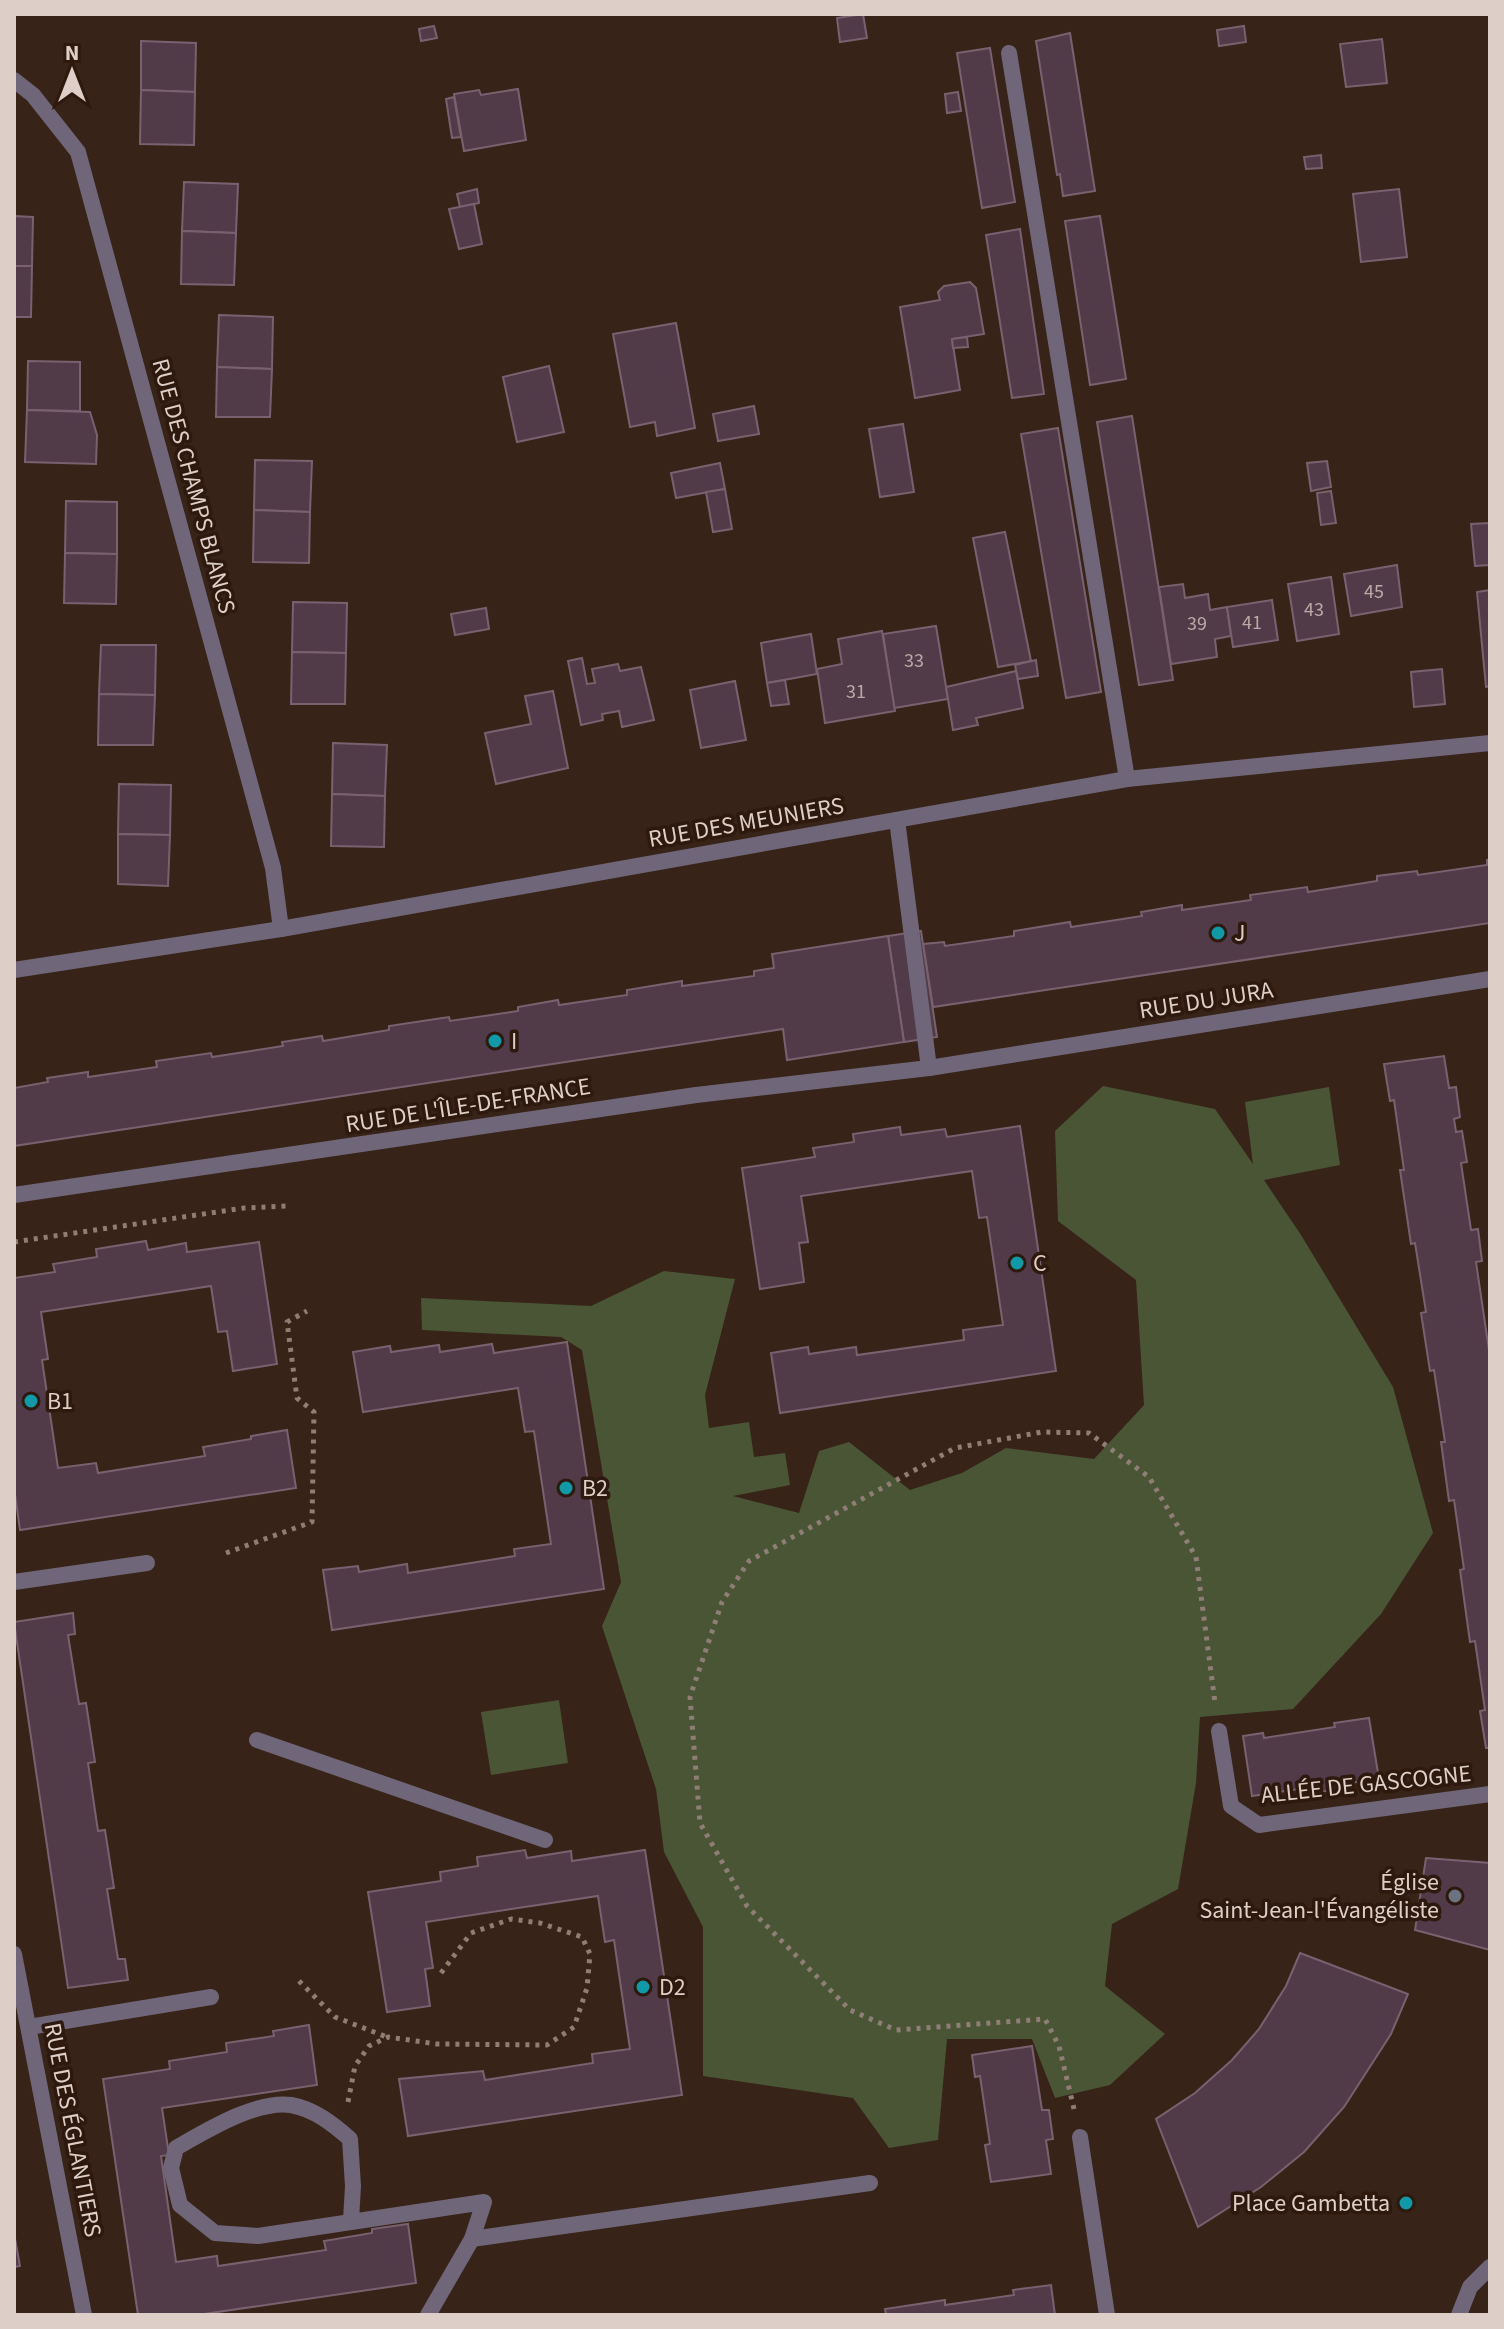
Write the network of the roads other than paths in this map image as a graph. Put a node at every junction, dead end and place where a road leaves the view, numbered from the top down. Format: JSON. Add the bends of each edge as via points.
{"nodes":[{"id":1,"x":1009,"y":53,"type":"dead end"},
{"id":2,"x":14,"y":80,"type":"edge"},
{"id":3,"x":1490,"y":743,"type":"edge"},
{"id":4,"x":1127,"y":779,"type":"junction"},
{"id":5,"x":897,"y":820,"type":"junction"},
{"id":6,"x":281,"y":929,"type":"junction"},
{"id":7,"x":14,"y":970,"type":"edge"},
{"id":8,"x":1490,"y":979,"type":"edge"},
{"id":9,"x":929,"y":1068,"type":"junction"},
{"id":10,"x":14,"y":1195,"type":"edge"},
{"id":11,"x":147,"y":1563,"type":"dead end"},
{"id":12,"x":14,"y":1582,"type":"edge"},
{"id":13,"x":1219,"y":1731,"type":"road end"},
{"id":14,"x":257,"y":1740,"type":"dead end"},
{"id":15,"x":1490,"y":1794,"type":"edge"},
{"id":16,"x":545,"y":1840,"type":"dead end"},
{"id":17,"x":14,"y":1954,"type":"edge"},
{"id":18,"x":211,"y":1997,"type":"dead end"},
{"id":19,"x":29,"y":2027,"type":"junction"},
{"id":20,"x":1080,"y":2137,"type":"road end"},
{"id":21,"x":870,"y":2183,"type":"dead end"},
{"id":22,"x":351,"y":2220,"type":"junction"},
{"id":23,"x":472,"y":2239,"type":"junction"},
{"id":24,"x":1490,"y":2267,"type":"edge"},
{"id":25,"x":84,"y":2315,"type":"edge"},
{"id":26,"x":428,"y":2315,"type":"edge"},
{"id":27,"x":1107,"y":2315,"type":"edge"},
{"id":28,"x":1459,"y":2315,"type":"edge"}],
"edges":[{"from":1,"to":4,"type":"street"},
{"from":2,"to":6,"type":"street","name":"RUE DES CHAMPS BLANCS","via":[[33,95],[78,152],[273,868]]},
{"from":3,"to":4,"type":"street","name":"RUE DES MEUNIERS"},
{"from":4,"to":5,"type":"street","name":"RUE DES MEUNIERS"},
{"from":5,"to":6,"type":"street","name":"RUE DES MEUNIERS"},
{"from":5,"to":9,"type":"street"},
{"from":6,"to":7,"type":"street","name":"RUE DES MEUNIERS"},
{"from":8,"to":9,"type":"street","name":"RUE DU JURA"},
{"from":9,"to":10,"type":"street","name":"RUE DE L'ÎLE-DE-FRANCE","via":[[696,1095]]},
{"from":11,"to":12,"type":"street"},
{"from":13,"to":15,"type":"street","name":"ALLÉE DE GASCOGNE","via":[[1231,1806],[1259,1825]]},
{"from":14,"to":16,"type":"street"},
{"from":17,"to":19,"type":"street","name":"RUE DES ÉGLANTIERS"},
{"from":18,"to":19,"type":"street"},
{"from":19,"to":25,"type":"street","name":"RUE DES ÉGLANTIERS"},
{"from":20,"to":27,"type":"street"},
{"from":21,"to":23,"type":"street"},
{"from":22,"to":22,"type":"street","via":[[258,2236],[215,2233],[180,2205],[171,2168],[176,2148],[255,2110],[291,2105],[328,2119],[350,2139]]},
{"from":22,"to":23,"type":"street","via":[[484,2202]]},
{"from":23,"to":26,"type":"street"},
{"from":24,"to":28,"type":"street","via":[[1470,2287]]}]}
